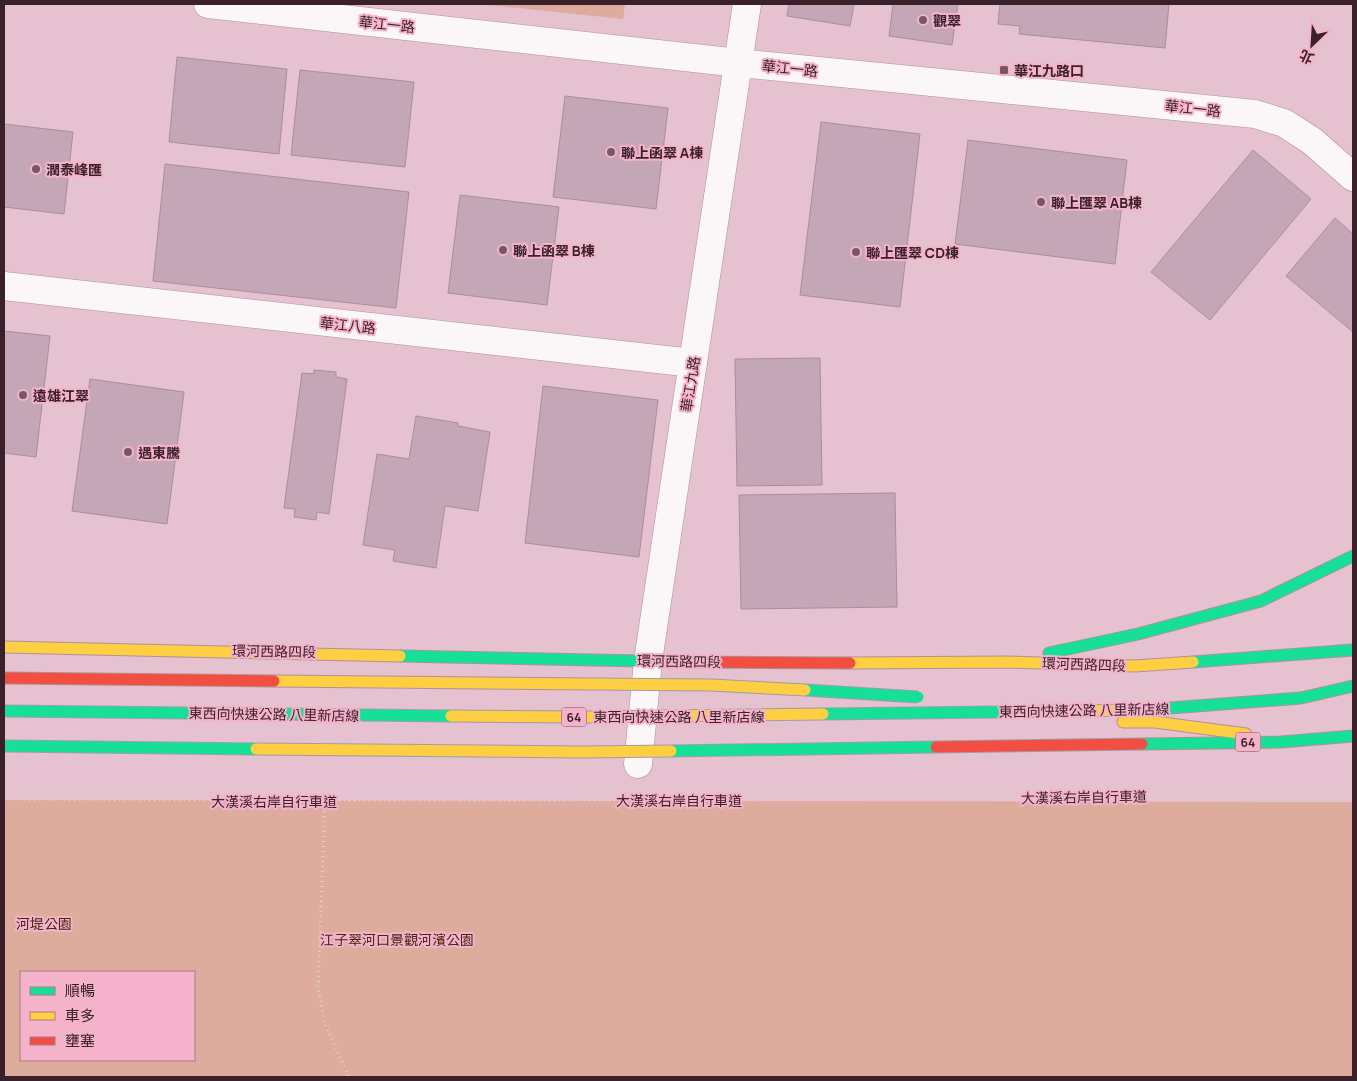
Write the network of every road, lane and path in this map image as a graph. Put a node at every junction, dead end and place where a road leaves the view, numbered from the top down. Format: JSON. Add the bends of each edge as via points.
{"nodes":[{"id":1,"x":208,"y":4,"type":"edge"},
{"id":2,"x":747,"y":4,"type":"edge"},
{"id":3,"x":739,"y":63,"type":"junction"},
{"id":4,"x":1353,"y":177,"type":"edge"},
{"id":5,"x":4,"y":286,"type":"edge"},
{"id":6,"x":693,"y":363,"type":"junction"},
{"id":7,"x":1353,"y":556,"type":"edge"},
{"id":8,"x":4,"y":647,"type":"edge"},
{"id":9,"x":1353,"y":650,"type":"edge"},
{"id":10,"x":648,"y":661,"type":"junction"},
{"id":11,"x":1006,"y":662,"type":"junction"},
{"id":12,"x":4,"y":678,"type":"edge"},
{"id":13,"x":1353,"y":686,"type":"edge"},
{"id":14,"x":927,"y":698,"type":"dead end"},
{"id":15,"x":976,"y":700,"type":"dead end"},
{"id":16,"x":1344,"y":700,"type":"dead end"},
{"id":17,"x":1144,"y":710,"type":"junction"},
{"id":18,"x":4,"y":711,"type":"edge"},
{"id":19,"x":4,"y":717,"type":"edge"},
{"id":20,"x":1155,"y":722,"type":"junction"},
{"id":21,"x":642,"y":725,"type":"junction"},
{"id":22,"x":1353,"y":728,"type":"edge"},
{"id":23,"x":1353,"y":736,"type":"edge"},
{"id":24,"x":4,"y":746,"type":"edge"},
{"id":25,"x":1353,"y":748,"type":"edge"},
{"id":26,"x":4,"y":753,"type":"edge"},
{"id":27,"x":638,"y":764,"type":"junction"},
{"id":28,"x":1353,"y":793,"type":"edge"},
{"id":29,"x":4,"y":799,"type":"edge"},
{"id":30,"x":325,"y":801,"type":"junction"},
{"id":31,"x":350,"y":1077,"type":"edge"}],
"edges":[{"from":1,"to":3,"type":"street","name":"華江一路"},
{"from":2,"to":3,"type":"street","name":"華江九路"},
{"from":3,"to":4,"type":"street","name":"華江一路","via":[[1255,114],[1284,123],[1312,141]]},
{"from":3,"to":6,"type":"street","name":"華江九路"},
{"from":5,"to":6,"type":"street","name":"華江八路"},
{"from":6,"to":10,"type":"street","name":"華江九路"},
{"from":7,"to":11,"type":"main road","via":[[1261,602],[1138,634]]},
{"from":8,"to":10,"type":"main road","name":"環河西路四段"},
{"from":9,"to":11,"type":"main road","name":"環河西路四段","via":[[1135,666]]},
{"from":10,"to":11,"type":"main road","name":"環河西路四段"},
{"from":10,"to":21,"type":"street","name":"華江九路"},
{"from":12,"to":14,"type":"main road","bridge":true,"via":[[711,685]]},
{"from":13,"to":17,"type":"main road","name":"東西向快速公路 八里新店線","number":"64","via":[[1301,698]]},
{"from":15,"to":17,"type":"main road","bridge":true},
{"from":16,"to":20,"type":"main road","via":[[1239,709]]},
{"from":17,"to":18,"type":"main road","name":"東西向快速公路 八里新店線","number":"64","bridge":true,"via":[[607,717]]},
{"from":19,"to":21,"type":"main road"},
{"from":20,"to":21,"type":"main road"},
{"from":20,"to":22,"type":"main road","via":[[1251,735]]},
{"from":21,"to":27,"type":"street","name":"華江九路"},
{"from":23,"to":24,"type":"main road","number":"64","bridge":true,"via":[[1271,742],[580,752]]},
{"from":25,"to":27,"type":"street"},
{"from":26,"to":27,"type":"street"},
{"from":28,"to":30,"type":"path","name":"大漢溪右岸自行車道","via":[[963,799]]},
{"from":29,"to":30,"type":"path","name":"大漢溪右岸自行車道"},
{"from":30,"to":31,"type":"path","via":[[318,986],[324,1022]]}]}
